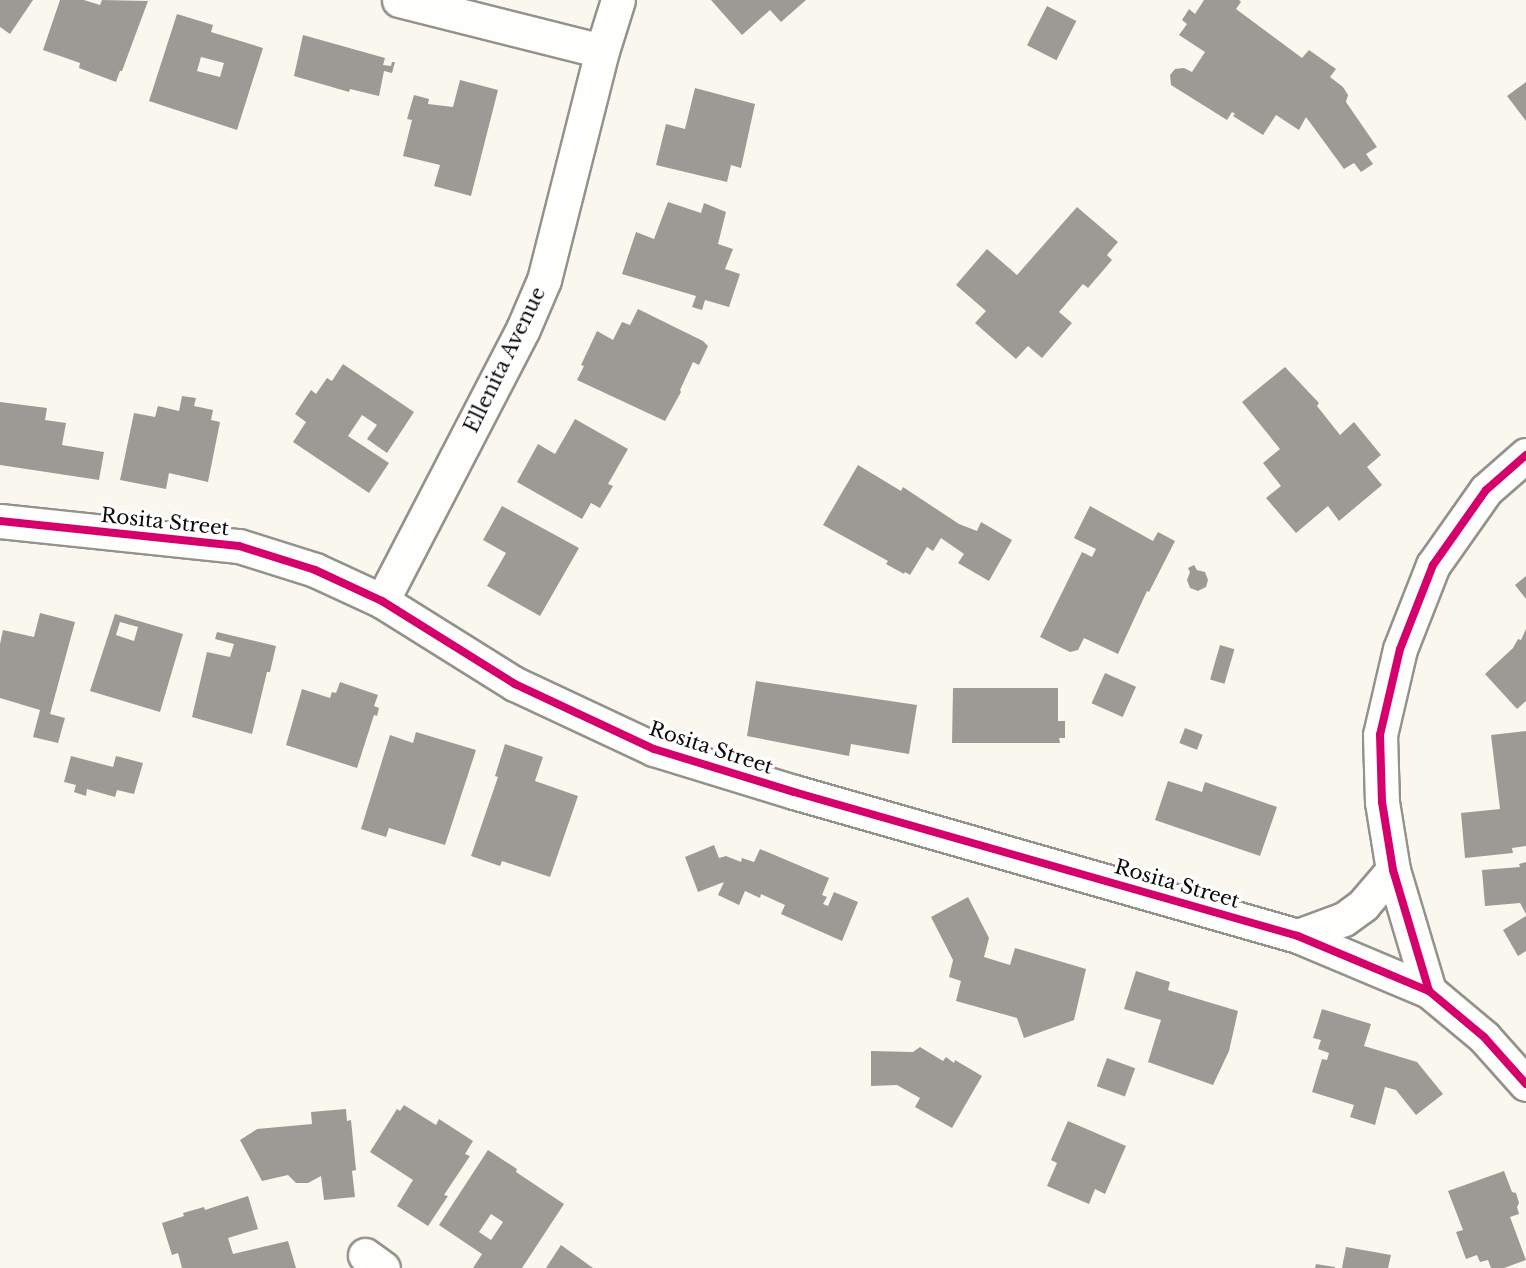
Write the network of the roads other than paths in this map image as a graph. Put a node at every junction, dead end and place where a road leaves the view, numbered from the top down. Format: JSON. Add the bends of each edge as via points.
{"nodes":[{"id":1,"x":399,"y":0,"type":"edge"},
{"id":2,"x":618,"y":0,"type":"edge"},
{"id":3,"x":602,"y":51,"type":"junction"},
{"id":4,"x":1526,"y":455,"type":"edge"},
{"id":5,"x":0,"y":521,"type":"edge"},
{"id":6,"x":382,"y":601,"type":"junction"},
{"id":7,"x":1392,"y":870,"type":"junction"},
{"id":8,"x":1298,"y":936,"type":"junction"},
{"id":9,"x":1429,"y":991,"type":"junction"},
{"id":10,"x":1526,"y":1084,"type":"edge"}],
"edges":[{"from":1,"to":3,"type":"street"},
{"from":2,"to":3,"type":"street","name":"Ellenita Avenue"},
{"from":3,"to":6,"type":"street","name":"Ellenita Avenue","via":[[544,280],[523,329]]},
{"from":4,"to":7,"type":"street","via":[[1486,490],[1433,565],[1400,649],[1380,735]]},
{"from":5,"to":6,"type":"street","name":"Rosita Street","via":[[239,546],[315,570]]},
{"from":6,"to":8,"type":"street","name":"Rosita Street","via":[[515,684],[654,749]]},
{"from":7,"to":8,"type":"street","via":[[1363,905],[1344,920]]},
{"from":7,"to":9,"type":"street"},
{"from":8,"to":9,"type":"street","name":"Rosita Street"},
{"from":9,"to":10,"type":"street","name":"Rosita Street","via":[[1484,1037]]}]}
